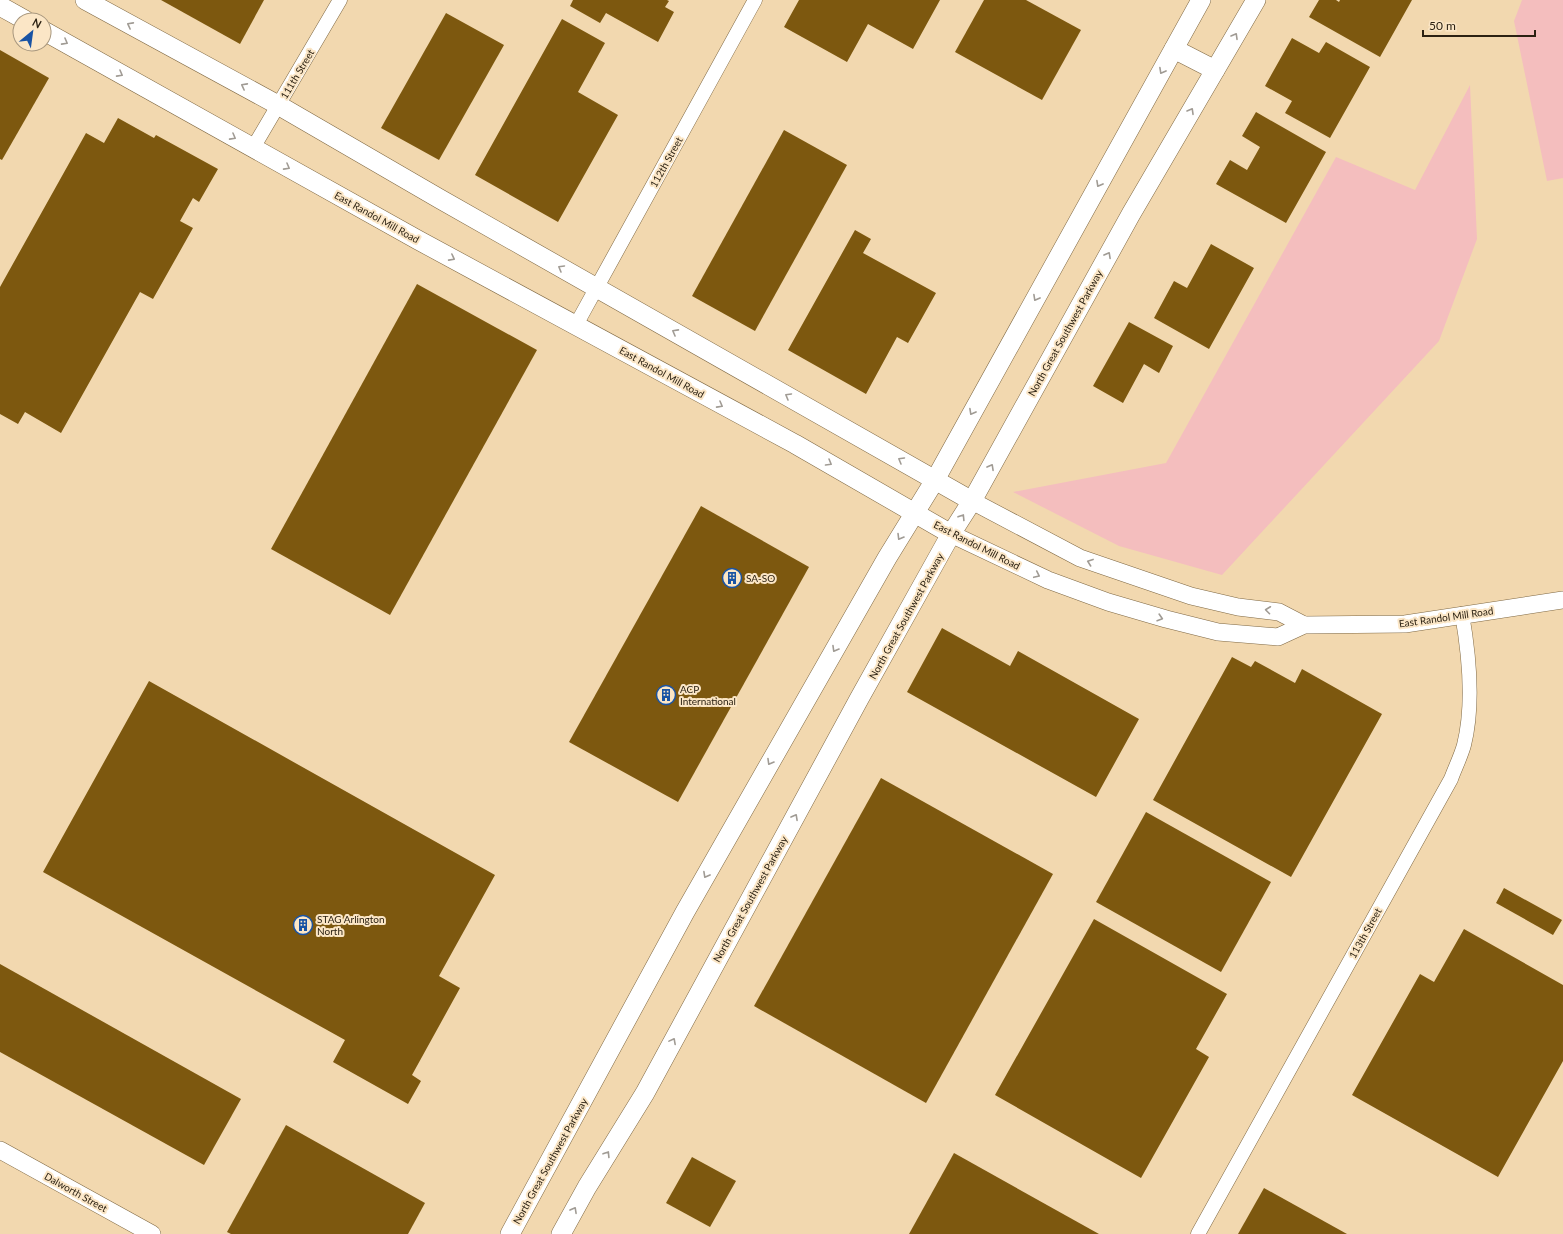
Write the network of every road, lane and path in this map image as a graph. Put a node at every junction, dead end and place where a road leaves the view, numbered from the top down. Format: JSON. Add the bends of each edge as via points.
{"nodes":[{"id":1,"x":85,"y":0,"type":"edge"},
{"id":2,"x":340,"y":0,"type":"edge"},
{"id":3,"x":755,"y":0,"type":"edge"},
{"id":4,"x":1201,"y":0,"type":"edge"},
{"id":5,"x":1256,"y":0,"type":"edge"},
{"id":6,"x":0,"y":6,"type":"edge"},
{"id":7,"x":12,"y":13,"type":"edge"},
{"id":8,"x":52,"y":35,"type":"edge"},
{"id":9,"x":1174,"y":49,"type":"junction"},
{"id":10,"x":1215,"y":70,"type":"junction"},
{"id":11,"x":278,"y":105,"type":"junction"},
{"id":12,"x":253,"y":148,"type":"junction"},
{"id":13,"x":596,"y":288,"type":"junction"},
{"id":14,"x":576,"y":325,"type":"junction"},
{"id":15,"x":935,"y":480,"type":"junction"},
{"id":16,"x":972,"y":501,"type":"junction"},
{"id":17,"x":915,"y":512,"type":"junction"},
{"id":18,"x":952,"y":534,"type":"junction"},
{"id":19,"x":1563,"y":600,"type":"edge"},
{"id":20,"x":1462,"y":614,"type":"junction"},
{"id":21,"x":1304,"y":625,"type":"junction"},
{"id":22,"x":0,"y":1150,"type":"edge"},
{"id":23,"x":152,"y":1234,"type":"edge"},
{"id":24,"x":510,"y":1234,"type":"edge"},
{"id":25,"x":560,"y":1234,"type":"edge"},
{"id":26,"x":1198,"y":1234,"type":"edge"}],
"edges":[{"from":11,"to":1,"type":"main road","name":"East Randol Mill Road","one_way":true},
{"from":2,"to":11,"type":"street","name":"111th Street"},
{"from":3,"to":13,"type":"street","name":"112th Street"},
{"from":4,"to":9,"type":"main road","name":"North Great Southwest Parkway"},
{"from":10,"to":5,"type":"main road","name":"North Great Southwest Parkway","one_way":true},
{"from":6,"to":7,"type":"main road"},
{"from":8,"to":12,"type":"main road","name":"East Randol Mill Road","one_way":true},
{"from":9,"to":10,"type":"main road"},
{"from":9,"to":15,"type":"main road","name":"North Great Southwest Parkway","one_way":true},
{"from":16,"to":10,"type":"main road","name":"North Great Southwest Parkway","one_way":true,"via":[[1131,214]]},
{"from":11,"to":12,"type":"street","name":"111th Street"},
{"from":13,"to":11,"type":"main road","name":"East Randol Mill Road","one_way":true},
{"from":12,"to":14,"type":"main road","name":"East Randol Mill Road","one_way":true},
{"from":13,"to":14,"type":"street","name":"112th Street"},
{"from":15,"to":13,"type":"main road","name":"East Randol Mill Road","one_way":true},
{"from":14,"to":17,"type":"main road","name":"East Randol Mill Road","one_way":true},
{"from":15,"to":16,"type":"main road","name":"East Randol Mill Road"},
{"from":15,"to":17,"type":"main road","name":"North Great Southwest Parkway"},
{"from":18,"to":16,"type":"main road","name":"North Great Southwest Parkway","one_way":true},
{"from":21,"to":16,"type":"street","name":"East Randol Mill Road","one_way":true,"via":[[1279,612],[1238,607],[1191,596],[1080,558]]},
{"from":17,"to":18,"type":"main road","name":"East Randol Mill Road"},
{"from":17,"to":24,"type":"main road","name":"North Great Southwest Parkway","one_way":true,"via":[[685,912]]},
{"from":18,"to":21,"type":"street","name":"East Randol Mill Road","one_way":true,"via":[[1048,580],[1108,602],[1166,619],[1218,632],[1278,637]]},
{"from":25,"to":18,"type":"main road","name":"North Great Southwest Parkway","one_way":true,"via":[[644,1094]]},
{"from":19,"to":20,"type":"street","name":"East Randol Mill Road"},
{"from":20,"to":21,"type":"street","name":"East Randol Mill Road","via":[[1405,624]]},
{"from":20,"to":26,"type":"street","name":"113th Street","via":[[1468,648],[1470,712],[1464,746],[1451,779]]},
{"from":22,"to":23,"type":"street","name":"Dalworth Street"}]}
